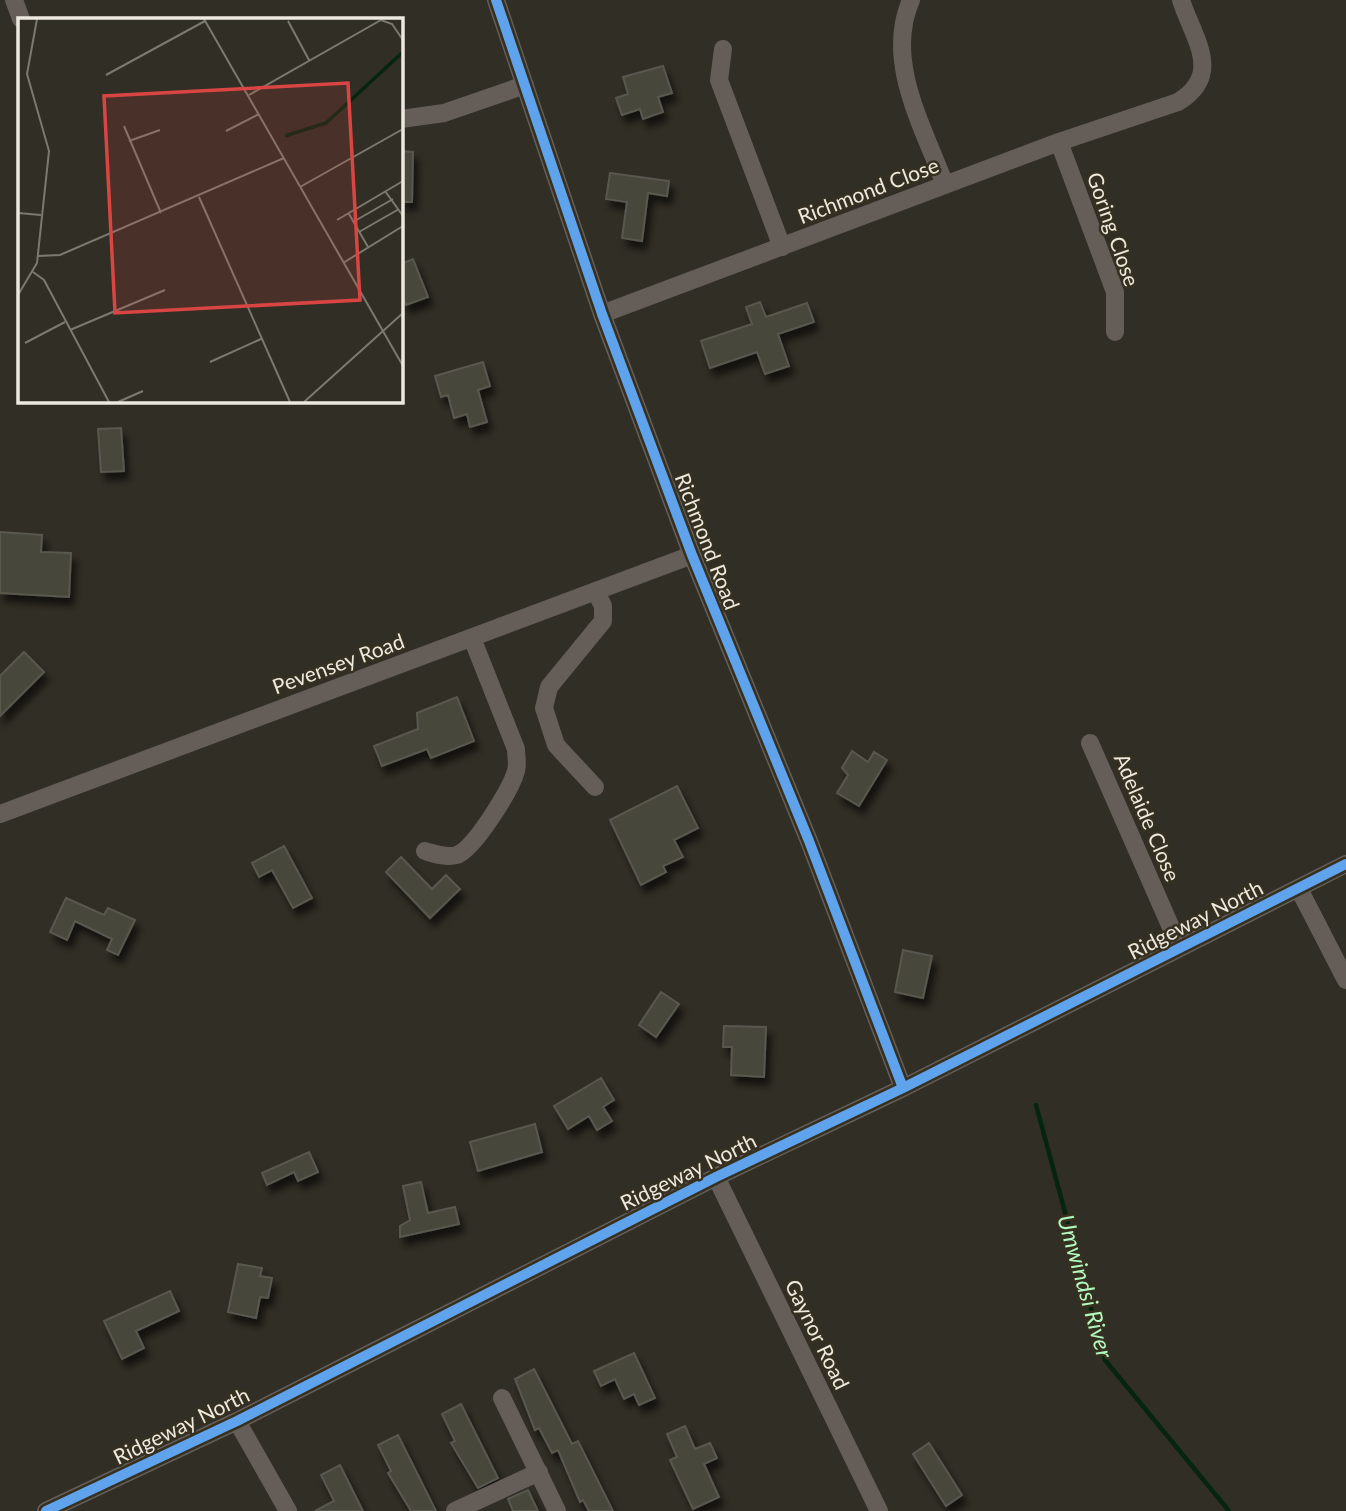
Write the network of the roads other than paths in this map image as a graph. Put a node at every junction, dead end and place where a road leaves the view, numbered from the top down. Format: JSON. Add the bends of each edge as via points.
{"nodes":[{"id":1,"x":14,"y":0,"type":"edge"},
{"id":2,"x":496,"y":0,"type":"edge"},
{"id":3,"x":911,"y":0,"type":"edge"},
{"id":4,"x":1181,"y":0,"type":"edge"},
{"id":5,"x":21,"y":18,"type":"edge"},
{"id":6,"x":723,"y":49,"type":"dead end"},
{"id":7,"x":525,"y":85,"type":"junction"},
{"id":8,"x":402,"y":119,"type":"edge"},
{"id":9,"x":1059,"y":142,"type":"junction"},
{"id":10,"x":945,"y":186,"type":"junction"},
{"id":11,"x":782,"y":247,"type":"junction"},
{"id":12,"x":603,"y":314,"type":"junction"},
{"id":13,"x":1115,"y":332,"type":"dead end"},
{"id":14,"x":692,"y":555,"type":"junction"},
{"id":15,"x":596,"y":592,"type":"junction"},
{"id":16,"x":472,"y":638,"type":"junction"},
{"id":17,"x":1090,"y":743,"type":"dead end"},
{"id":18,"x":595,"y":787,"type":"dead end"},
{"id":19,"x":0,"y":814,"type":"edge"},
{"id":20,"x":425,"y":851,"type":"dead end"},
{"id":21,"x":1346,"y":864,"type":"edge"},
{"id":22,"x":1299,"y":889,"type":"junction"},
{"id":23,"x":1180,"y":948,"type":"junction"},
{"id":24,"x":1346,"y":980,"type":"edge"},
{"id":25,"x":903,"y":1088,"type":"junction"},
{"id":26,"x":716,"y":1177,"type":"junction"},
{"id":27,"x":502,"y":1398,"type":"dead end"},
{"id":28,"x":237,"y":1421,"type":"junction"},
{"id":29,"x":539,"y":1472,"type":"junction"},
{"id":30,"x":487,"y":1504,"type":"edge"},
{"id":31,"x":46,"y":1511,"type":"edge"},
{"id":32,"x":288,"y":1511,"type":"edge"},
{"id":33,"x":456,"y":1511,"type":"edge"},
{"id":34,"x":557,"y":1511,"type":"edge"},
{"id":35,"x":878,"y":1511,"type":"edge"}],
"edges":[{"from":1,"to":5,"type":"street"},
{"from":2,"to":7,"type":"street","name":"Richmond Road"},
{"from":3,"to":10,"type":"street","via":[[901,44],[903,70]]},
{"from":4,"to":9,"type":"street","name":"Richmond Close","via":[[1200,47],[1202,73],[1191,94]]},
{"from":6,"to":11,"type":"street","via":[[719,80]]},
{"from":7,"to":8,"type":"street","via":[[444,113]]},
{"from":7,"to":12,"type":"street","name":"Richmond Road"},
{"from":9,"to":10,"type":"street","name":"Richmond Close"},
{"from":9,"to":13,"type":"street","name":"Goring Close","via":[[1115,292]]},
{"from":10,"to":11,"type":"street","name":"Richmond Close"},
{"from":11,"to":12,"type":"street","name":"Richmond Close"},
{"from":12,"to":14,"type":"street","name":"Richmond Road"},
{"from":14,"to":15,"type":"street","name":"Pevensey Road"},
{"from":14,"to":25,"type":"street","name":"Richmond Road","via":[[809,841]]},
{"from":15,"to":16,"type":"street","name":"Pevensey Road"},
{"from":15,"to":18,"type":"street","via":[[603,606],[603,621],[549,687],[544,708],[556,745]]},
{"from":16,"to":19,"type":"street","name":"Pevensey Road"},
{"from":16,"to":20,"type":"street","via":[[516,749],[517,768],[509,789],[469,847],[456,855]]},
{"from":17,"to":23,"type":"street","name":"Adelaide Close"},
{"from":21,"to":22,"type":"street","name":"Ridgeway North"},
{"from":22,"to":23,"type":"street","name":"Ridgeway North"},
{"from":22,"to":24,"type":"street"},
{"from":23,"to":25,"type":"street","name":"Ridgeway North"},
{"from":25,"to":26,"type":"street","name":"Ridgeway North"},
{"from":26,"to":28,"type":"street","name":"Ridgeway North"},
{"from":26,"to":35,"type":"street","name":"Gaynor Road"},
{"from":27,"to":29,"type":"street"},
{"from":28,"to":31,"type":"street","name":"Ridgeway North"},
{"from":28,"to":32,"type":"street"},
{"from":29,"to":30,"type":"street"},
{"from":29,"to":34,"type":"street"},
{"from":30,"to":33,"type":"street"}]}
